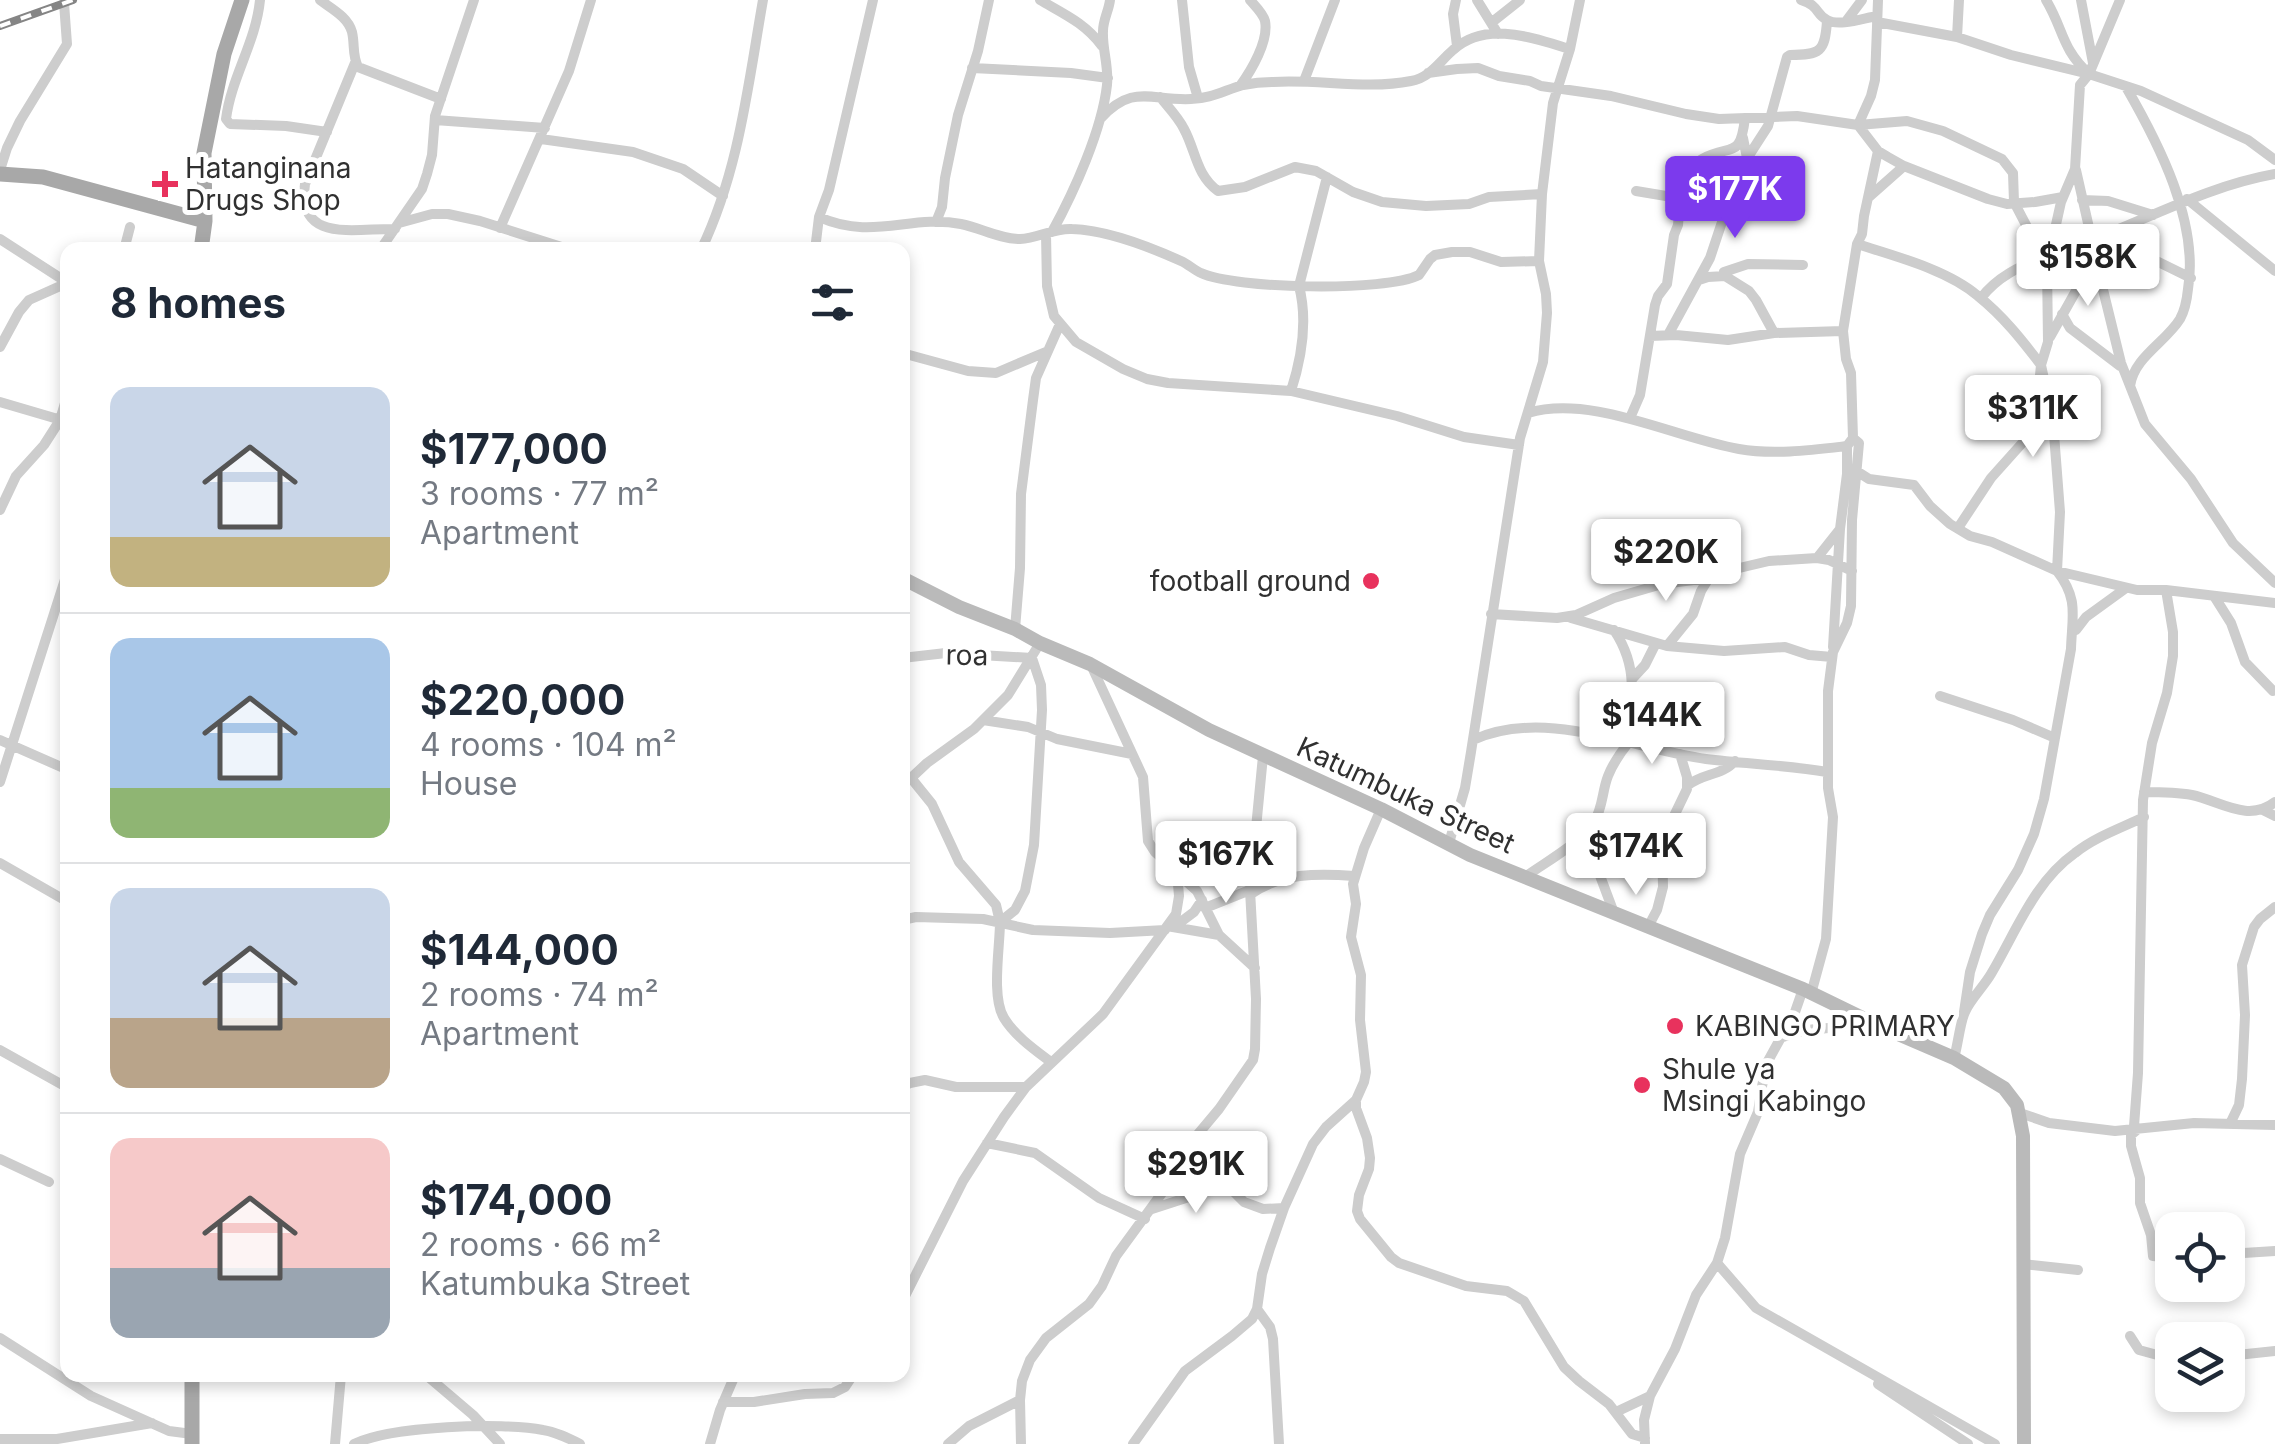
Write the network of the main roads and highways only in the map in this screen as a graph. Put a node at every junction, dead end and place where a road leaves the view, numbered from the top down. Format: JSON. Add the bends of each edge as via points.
{"nodes":[{"id":1,"x":242,"y":0,"type":"edge"},
{"id":2,"x":0,"y":172,"type":"edge"},
{"id":3,"x":205,"y":220,"type":"junction"},
{"id":4,"x":202,"y":242,"type":"edge"},
{"id":5,"x":910,"y":582,"type":"edge"},
{"id":6,"x":192,"y":1382,"type":"edge"},
{"id":7,"x":192,"y":1439,"type":"edge"},
{"id":8,"x":2024,"y":1444,"type":"edge"}],
"edges":[{"from":1,"to":3,"type":"main road","via":[[204,153]]},
{"from":2,"to":3,"type":"main road"},
{"from":3,"to":4,"type":"main road"},
{"from":5,"to":8,"type":"main road","name":"Katumbuka Street","via":[[1090,664],[1209,730],[1470,855],[1807,992],[1954,1058],[2004,1088],[2020,1113],[2024,1164]]},
{"from":6,"to":7,"type":"main road"}]}
